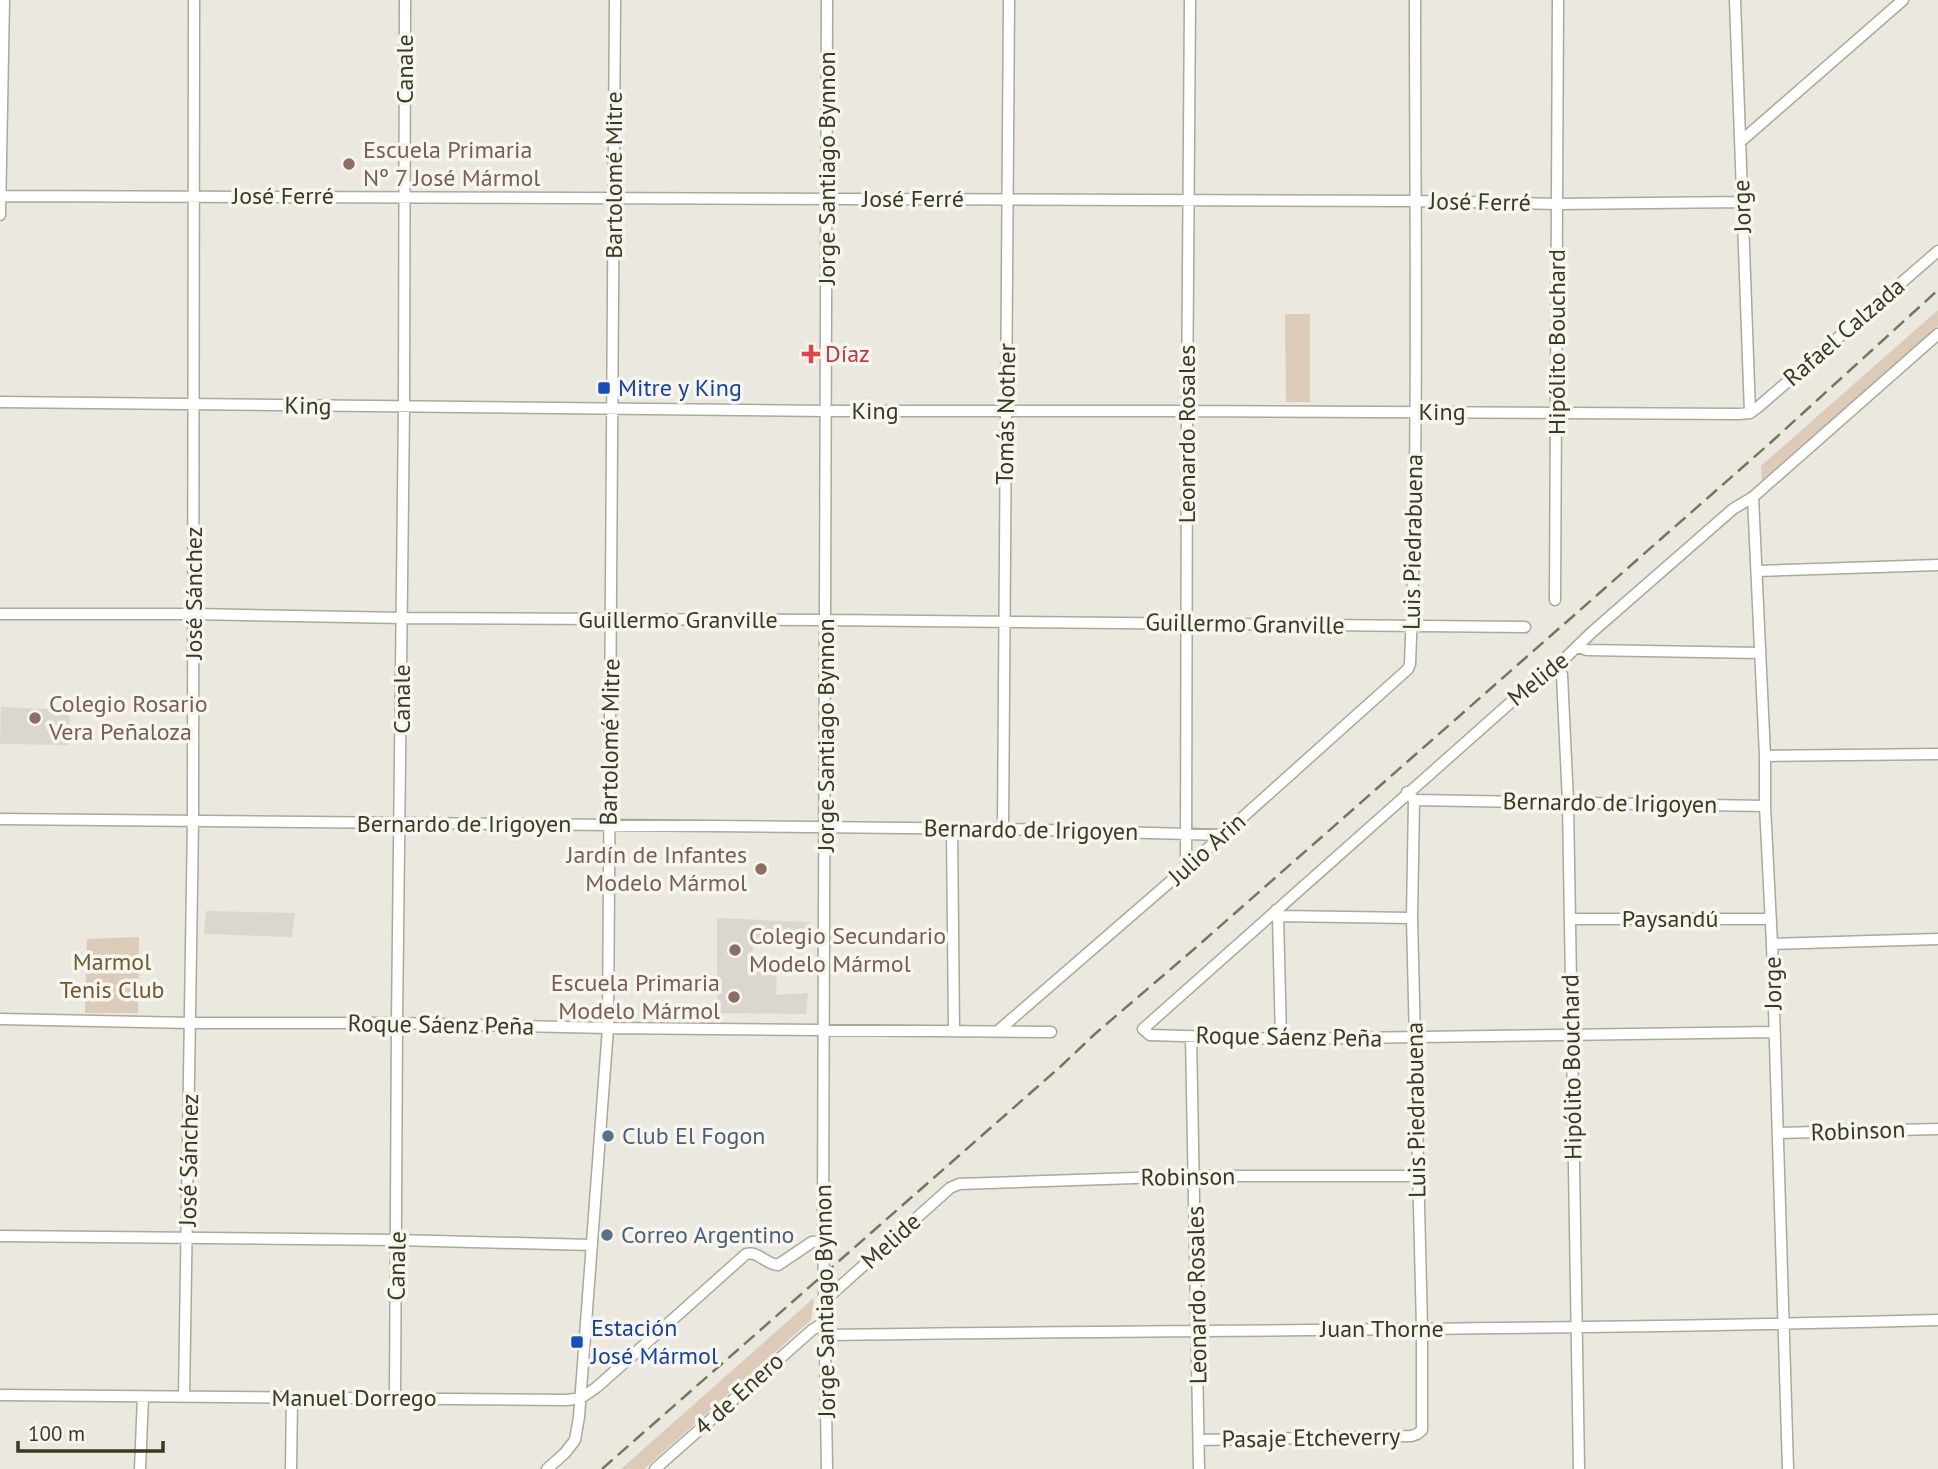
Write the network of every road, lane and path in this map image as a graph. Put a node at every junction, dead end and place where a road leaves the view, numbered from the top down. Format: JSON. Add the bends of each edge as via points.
{"nodes":[{"id":1,"x":4,"y":0,"type":"edge"},
{"id":2,"x":194,"y":0,"type":"edge"},
{"id":3,"x":405,"y":0,"type":"edge"},
{"id":4,"x":615,"y":0,"type":"edge"},
{"id":5,"x":827,"y":0,"type":"edge"},
{"id":6,"x":1009,"y":0,"type":"edge"},
{"id":7,"x":1190,"y":0,"type":"edge"},
{"id":8,"x":1415,"y":0,"type":"edge"},
{"id":9,"x":1558,"y":0,"type":"edge"},
{"id":10,"x":1735,"y":0,"type":"edge"},
{"id":11,"x":1903,"y":0,"type":"edge"},
{"id":12,"x":1740,"y":142,"type":"junction"},
{"id":13,"x":0,"y":196,"type":"edge"},
{"id":14,"x":195,"y":196,"type":"junction"},
{"id":15,"x":404,"y":196,"type":"junction"},
{"id":16,"x":614,"y":198,"type":"junction"},
{"id":17,"x":827,"y":199,"type":"junction"},
{"id":18,"x":1009,"y":199,"type":"junction"},
{"id":19,"x":1188,"y":201,"type":"junction"},
{"id":20,"x":1415,"y":201,"type":"junction"},
{"id":21,"x":1742,"y":202,"type":"junction"},
{"id":22,"x":1557,"y":204,"type":"junction"},
{"id":23,"x":0,"y":215,"type":"edge"},
{"id":24,"x":1938,"y":251,"type":"edge"},
{"id":25,"x":1938,"y":334,"type":"edge"},
{"id":26,"x":0,"y":402,"type":"edge"},
{"id":27,"x":193,"y":404,"type":"junction"},
{"id":28,"x":404,"y":407,"type":"junction"},
{"id":29,"x":613,"y":409,"type":"junction"},
{"id":30,"x":1006,"y":410,"type":"junction"},
{"id":31,"x":826,"y":411,"type":"junction"},
{"id":32,"x":1187,"y":411,"type":"junction"},
{"id":33,"x":1415,"y":412,"type":"junction"},
{"id":34,"x":1750,"y":412,"type":"junction"},
{"id":35,"x":1557,"y":413,"type":"junction"},
{"id":36,"x":1753,"y":497,"type":"junction"},
{"id":37,"x":1938,"y":565,"type":"edge"},
{"id":38,"x":1757,"y":571,"type":"junction"},
{"id":39,"x":1555,"y":600,"type":"dead end"},
{"id":40,"x":0,"y":614,"type":"edge"},
{"id":41,"x":194,"y":614,"type":"junction"},
{"id":42,"x":402,"y":618,"type":"junction"},
{"id":43,"x":612,"y":620,"type":"junction"},
{"id":44,"x":825,"y":620,"type":"junction"},
{"id":45,"x":1004,"y":622,"type":"junction"},
{"id":46,"x":1188,"y":623,"type":"junction"},
{"id":47,"x":1412,"y":627,"type":"junction"},
{"id":48,"x":1525,"y":627,"type":"dead end"},
{"id":49,"x":1578,"y":647,"type":"junction"},
{"id":50,"x":1759,"y":653,"type":"junction"},
{"id":51,"x":1410,"y":664,"type":"joint"},
{"id":52,"x":1557,"y":666,"type":"junction"},
{"id":53,"x":1938,"y":754,"type":"edge"},
{"id":54,"x":1765,"y":756,"type":"junction"},
{"id":55,"x":1410,"y":796,"type":"junction"},
{"id":56,"x":1568,"y":802,"type":"junction"},
{"id":57,"x":1765,"y":806,"type":"junction"},
{"id":58,"x":0,"y":819,"type":"edge"},
{"id":59,"x":193,"y":821,"type":"junction"},
{"id":60,"x":401,"y":823,"type":"junction"},
{"id":61,"x":608,"y":825,"type":"junction"},
{"id":62,"x":826,"y":828,"type":"junction"},
{"id":63,"x":952,"y":829,"type":"junction"},
{"id":64,"x":1003,"y":829,"type":"junction"},
{"id":65,"x":1186,"y":833,"type":"junction"},
{"id":66,"x":1223,"y":835,"type":"junction"},
{"id":67,"x":1186,"y":868,"type":"junction"},
{"id":68,"x":1277,"y":913,"type":"junction"},
{"id":69,"x":1412,"y":918,"type":"junction"},
{"id":70,"x":1570,"y":919,"type":"junction"},
{"id":71,"x":1770,"y":919,"type":"junction"},
{"id":72,"x":1938,"y":939,"type":"edge"},
{"id":73,"x":1772,"y":944,"type":"junction"},
{"id":74,"x":0,"y":1019,"type":"edge"},
{"id":75,"x":191,"y":1023,"type":"junction"},
{"id":76,"x":397,"y":1023,"type":"junction"},
{"id":77,"x":608,"y":1028,"type":"junction"},
{"id":78,"x":825,"y":1028,"type":"junction"},
{"id":79,"x":1143,"y":1029,"type":"joint"},
{"id":80,"x":954,"y":1030,"type":"junction"},
{"id":81,"x":999,"y":1030,"type":"junction"},
{"id":82,"x":1051,"y":1032,"type":"dead end"},
{"id":83,"x":1774,"y":1032,"type":"junction"},
{"id":84,"x":1191,"y":1036,"type":"junction"},
{"id":85,"x":1571,"y":1036,"type":"junction"},
{"id":86,"x":1416,"y":1038,"type":"junction"},
{"id":87,"x":1281,"y":1039,"type":"junction"},
{"id":88,"x":1938,"y":1129,"type":"edge"},
{"id":89,"x":1778,"y":1133,"type":"junction"},
{"id":90,"x":1194,"y":1176,"type":"junction"},
{"id":91,"x":1417,"y":1176,"type":"junction"},
{"id":92,"x":958,"y":1184,"type":"joint"},
{"id":93,"x":0,"y":1236,"type":"edge"},
{"id":94,"x":187,"y":1237,"type":"junction"},
{"id":95,"x":397,"y":1240,"type":"junction"},
{"id":96,"x":823,"y":1241,"type":"junction"},
{"id":97,"x":591,"y":1245,"type":"junction"},
{"id":98,"x":825,"y":1300,"type":"junction"},
{"id":99,"x":1938,"y":1320,"type":"edge"},
{"id":100,"x":825,"y":1322,"type":"junction"},
{"id":101,"x":1783,"y":1324,"type":"junction"},
{"id":102,"x":1422,"y":1328,"type":"junction"},
{"id":103,"x":1577,"y":1328,"type":"junction"},
{"id":104,"x":1197,"y":1330,"type":"junction"},
{"id":105,"x":826,"y":1335,"type":"junction"},
{"id":106,"x":0,"y":1395,"type":"edge"},
{"id":107,"x":143,"y":1397,"type":"junction"},
{"id":108,"x":184,"y":1397,"type":"junction"},
{"id":109,"x":292,"y":1397,"type":"junction"},
{"id":110,"x":395,"y":1398,"type":"junction"},
{"id":111,"x":581,"y":1398,"type":"junction"},
{"id":112,"x":1422,"y":1430,"type":"joint"},
{"id":113,"x":1199,"y":1440,"type":"junction"},
{"id":114,"x":140,"y":1469,"type":"edge"},
{"id":115,"x":291,"y":1469,"type":"edge"},
{"id":116,"x":547,"y":1469,"type":"edge"},
{"id":117,"x":655,"y":1469,"type":"edge"},
{"id":118,"x":827,"y":1469,"type":"edge"},
{"id":119,"x":1199,"y":1469,"type":"edge"},
{"id":120,"x":1579,"y":1469,"type":"edge"},
{"id":121,"x":1788,"y":1469,"type":"edge"}],
"edges":[{"from":1,"to":13,"type":"street"},
{"from":2,"to":14,"type":"street","name":"José Sánchez"},
{"from":3,"to":15,"type":"street","name":"Canale"},
{"from":4,"to":16,"type":"street","name":"Bartolomé Mitre"},
{"from":5,"to":17,"type":"street","name":"Jorge Santiago Bynnon"},
{"from":6,"to":18,"type":"street","name":"Tomás Nother"},
{"from":7,"to":19,"type":"street","name":"Leonardo Rosales"},
{"from":8,"to":20,"type":"street","name":"Luis Piedrabuena"},
{"from":9,"to":22,"type":"street","name":"Hipólito Bouchard"},
{"from":10,"to":12,"type":"street","name":"Jorge"},
{"from":11,"to":12,"type":"street"},
{"from":12,"to":21,"type":"street","name":"Jorge"},
{"from":13,"to":14,"type":"street","name":"José Ferré"},
{"from":13,"to":23,"type":"street"},
{"from":14,"to":15,"type":"street","name":"José Ferré"},
{"from":14,"to":27,"type":"street","name":"José Sánchez"},
{"from":15,"to":16,"type":"street","name":"José Ferré"},
{"from":15,"to":28,"type":"street","name":"Canale"},
{"from":16,"to":17,"type":"street","name":"José Ferré"},
{"from":16,"to":29,"type":"street","name":"Bartolomé Mitre"},
{"from":17,"to":18,"type":"street","name":"José Ferré"},
{"from":17,"to":31,"type":"street","name":"Jorge Santiago Bynnon"},
{"from":18,"to":19,"type":"street","name":"José Ferré"},
{"from":18,"to":30,"type":"street","name":"Tomás Nother"},
{"from":19,"to":20,"type":"street","name":"José Ferré"},
{"from":19,"to":32,"type":"street","name":"Leonardo Rosales"},
{"from":20,"to":22,"type":"street","name":"José Ferré"},
{"from":20,"to":33,"type":"street","name":"Luis Piedrabuena"},
{"from":21,"to":22,"type":"street","name":"José Ferré"},
{"from":21,"to":34,"type":"street","name":"Jorge"},
{"from":22,"to":35,"type":"street","name":"Hipólito Bouchard"},
{"from":24,"to":34,"type":"street","name":"Rafael Calzada"},
{"from":25,"to":36,"type":"street","name":"Melide"},
{"from":26,"to":27,"type":"street","name":"King"},
{"from":27,"to":28,"type":"street","name":"King"},
{"from":27,"to":41,"type":"street","name":"José Sánchez"},
{"from":28,"to":29,"type":"street","name":"King"},
{"from":28,"to":42,"type":"street","name":"Canale"},
{"from":29,"to":31,"type":"street","name":"King"},
{"from":29,"to":43,"type":"street","name":"Bartolomé Mitre"},
{"from":30,"to":31,"type":"street","name":"King"},
{"from":30,"to":32,"type":"street","name":"King"},
{"from":30,"to":45,"type":"street","name":"Tomás Nother"},
{"from":31,"to":44,"type":"street","name":"Jorge Santiago Bynnon"},
{"from":32,"to":33,"type":"street","name":"King"},
{"from":32,"to":46,"type":"street","name":"Leonardo Rosales"},
{"from":33,"to":35,"type":"street","name":"King"},
{"from":33,"to":47,"type":"street","name":"Luis Piedrabuena"},
{"from":34,"to":35,"type":"street","name":"King"},
{"from":35,"to":39,"type":"street","name":"Hipólito Bouchard"},
{"from":36,"to":38,"type":"street","name":"Jorge"},
{"from":36,"to":49,"type":"street","name":"Melide","via":[[1733,509]]},
{"from":37,"to":38,"type":"street"},
{"from":38,"to":50,"type":"street","name":"Jorge"},
{"from":40,"to":41,"type":"street","name":"Guillermo Granville"},
{"from":41,"to":42,"type":"street","name":"Guillermo Granville"},
{"from":41,"to":59,"type":"street","name":"José Sánchez"},
{"from":42,"to":43,"type":"street","name":"Guillermo Granville"},
{"from":42,"to":60,"type":"street","name":"Canale"},
{"from":43,"to":44,"type":"street","name":"Guillermo Granville"},
{"from":43,"to":61,"type":"street","name":"Bartolomé Mitre"},
{"from":44,"to":45,"type":"street","name":"Guillermo Granville"},
{"from":44,"to":62,"type":"street","name":"Jorge Santiago Bynnon"},
{"from":45,"to":46,"type":"street","name":"Guillermo Granville"},
{"from":45,"to":64,"type":"street","name":"Tomás Nother"},
{"from":46,"to":47,"type":"street","name":"Guillermo Granville"},
{"from":46,"to":65,"type":"street","name":"Leonardo Rosales"},
{"from":47,"to":48,"type":"street","name":"Guillermo Granville"},
{"from":47,"to":51,"type":"street","name":"Luis Piedrabuena"},
{"from":49,"to":50,"type":"street"},
{"from":49,"to":52,"type":"street","name":"Melide"},
{"from":50,"to":54,"type":"street","name":"Jorge"},
{"from":51,"to":66,"type":"street","name":"Julio Arin","via":[[1405,674]]},
{"from":52,"to":55,"type":"street","name":"Melide","via":[[1536,678]]},
{"from":52,"to":56,"type":"street","name":"Hipólito Bouchard","via":[[1562,676]]},
{"from":53,"to":54,"type":"street"},
{"from":54,"to":57,"type":"street","name":"Jorge"},
{"from":55,"to":56,"type":"street","name":"Bernardo de Irigoyen"},
{"from":55,"to":68,"type":"street","name":"Melide"},
{"from":55,"to":69,"type":"street","name":"Luis Piedrabuena"},
{"from":56,"to":57,"type":"street","name":"Bernardo de Irigoyen"},
{"from":56,"to":70,"type":"street","name":"Hipólito Bouchard"},
{"from":57,"to":71,"type":"street","name":"Jorge"},
{"from":58,"to":59,"type":"street","name":"Bernardo de Irigoyen"},
{"from":59,"to":60,"type":"street","name":"Bernardo de Irigoyen"},
{"from":59,"to":75,"type":"street","name":"José Sánchez"},
{"from":60,"to":61,"type":"street","name":"Bernardo de Irigoyen"},
{"from":60,"to":76,"type":"street","name":"Canale"},
{"from":61,"to":62,"type":"street","name":"Bernardo de Irigoyen"},
{"from":61,"to":77,"type":"street","name":"Bartolomé Mitre"},
{"from":62,"to":63,"type":"street","name":"Bernardo de Irigoyen"},
{"from":62,"to":78,"type":"street","name":"Jorge Santiago Bynnon"},
{"from":63,"to":64,"type":"street","name":"Bernardo de Irigoyen"},
{"from":63,"to":80,"type":"street"},
{"from":64,"to":65,"type":"street","name":"Bernardo de Irigoyen"},
{"from":65,"to":66,"type":"street","name":"Bernardo de Irigoyen"},
{"from":65,"to":67,"type":"street","name":"Leonardo Rosales"},
{"from":66,"to":67,"type":"street","name":"Julio Arin"},
{"from":67,"to":81,"type":"street","name":"Julio Arin"},
{"from":68,"to":69,"type":"street"},
{"from":68,"to":79,"type":"street","name":"Melide"},
{"from":68,"to":87,"type":"street"},
{"from":69,"to":86,"type":"street","name":"Luis Piedrabuena"},
{"from":70,"to":71,"type":"street","name":"Paysandú"},
{"from":70,"to":85,"type":"street","name":"Hipólito Bouchard"},
{"from":71,"to":73,"type":"street","name":"Jorge"},
{"from":72,"to":73,"type":"street"},
{"from":73,"to":83,"type":"street","name":"Jorge"},
{"from":74,"to":75,"type":"street","name":"Roque Sáenz Peña"},
{"from":75,"to":76,"type":"street","name":"Roque Sáenz Peña"},
{"from":75,"to":94,"type":"street","name":"José Sánchez"},
{"from":76,"to":77,"type":"street","name":"Roque Sáenz Peña"},
{"from":76,"to":95,"type":"street","name":"Canale"},
{"from":77,"to":78,"type":"street","name":"Roque Sáenz Peña"},
{"from":77,"to":97,"type":"street","name":"Bartolomé Mitre"},
{"from":78,"to":80,"type":"street","name":"Roque Sáenz Peña"},
{"from":78,"to":96,"type":"street","name":"Jorge Santiago Bynnon"},
{"from":79,"to":84,"type":"street","name":"Roque Sáenz Peña","via":[[1150,1035]]},
{"from":80,"to":81,"type":"street","name":"Roque Sáenz Peña"},
{"from":81,"to":82,"type":"street","name":"Roque Sáenz Peña"},
{"from":83,"to":85,"type":"street","name":"Roque Sáenz Peña"},
{"from":83,"to":89,"type":"street","name":"Jorge"},
{"from":84,"to":87,"type":"street","name":"Roque Sáenz Peña"},
{"from":84,"to":90,"type":"street","name":"Leonardo Rosales"},
{"from":85,"to":86,"type":"street","name":"Roque Sáenz Peña"},
{"from":85,"to":103,"type":"street","name":"Hipólito Bouchard"},
{"from":86,"to":87,"type":"street","name":"Roque Sáenz Peña"},
{"from":86,"to":91,"type":"street","name":"Luis Piedrabuena"},
{"from":88,"to":89,"type":"street","name":"Robinson"},
{"from":89,"to":101,"type":"street","name":"Jorge"},
{"from":90,"to":91,"type":"street","name":"Robinson"},
{"from":90,"to":92,"type":"street","name":"Robinson"},
{"from":90,"to":104,"type":"street","name":"Leonardo Rosales"},
{"from":91,"to":102,"type":"street","name":"Luis Piedrabuena"},
{"from":92,"to":98,"type":"street","name":"Melide"},
{"from":93,"to":94,"type":"street"},
{"from":94,"to":95,"type":"street"},
{"from":94,"to":108,"type":"street","name":"José Sánchez"},
{"from":95,"to":97,"type":"street"},
{"from":95,"to":110,"type":"street","name":"Canale"},
{"from":96,"to":98,"type":"street","name":"Jorge Santiago Bynnon"},
{"from":96,"to":111,"type":"street","via":[[812,1242],[778,1265],[746,1254]]},
{"from":97,"to":111,"type":"street","name":"Bartolomé Mitre"},
{"from":98,"to":100,"type":"street","name":"Jorge Santiago Bynnon"},
{"from":99,"to":101,"type":"street","name":"Juan Thorne"},
{"from":100,"to":105,"type":"street","name":"Jorge Santiago Bynnon"},
{"from":100,"to":117,"type":"street","name":"4 de Enero"},
{"from":101,"to":103,"type":"street","name":"Juan Thorne"},
{"from":101,"to":121,"type":"street","name":"Jorge"},
{"from":102,"to":103,"type":"street","name":"Juan Thorne"},
{"from":102,"to":104,"type":"street","name":"Juan Thorne"},
{"from":102,"to":112,"type":"street","name":"Luis Piedrabuena"},
{"from":103,"to":120,"type":"street","name":"Hipólito Bouchard"},
{"from":104,"to":105,"type":"street","name":"Juan Thorne"},
{"from":104,"to":113,"type":"street","name":"Leonardo Rosales"},
{"from":105,"to":118,"type":"street","name":"Jorge Santiago Bynnon"},
{"from":106,"to":107,"type":"street","name":"Manuel Dorrego"},
{"from":107,"to":108,"type":"street","name":"Manuel Dorrego"},
{"from":107,"to":114,"type":"street"},
{"from":108,"to":109,"type":"street","name":"Manuel Dorrego"},
{"from":109,"to":110,"type":"street","name":"Manuel Dorrego"},
{"from":109,"to":115,"type":"street"},
{"from":110,"to":111,"type":"street","name":"Manuel Dorrego"},
{"from":111,"to":116,"type":"street","name":"Bartolomé Mitre","via":[[575,1440]]},
{"from":112,"to":113,"type":"street","name":"Pasaje Etcheverry","via":[[1411,1436]]},
{"from":113,"to":119,"type":"street","name":"Leonardo Rosales"}]}
